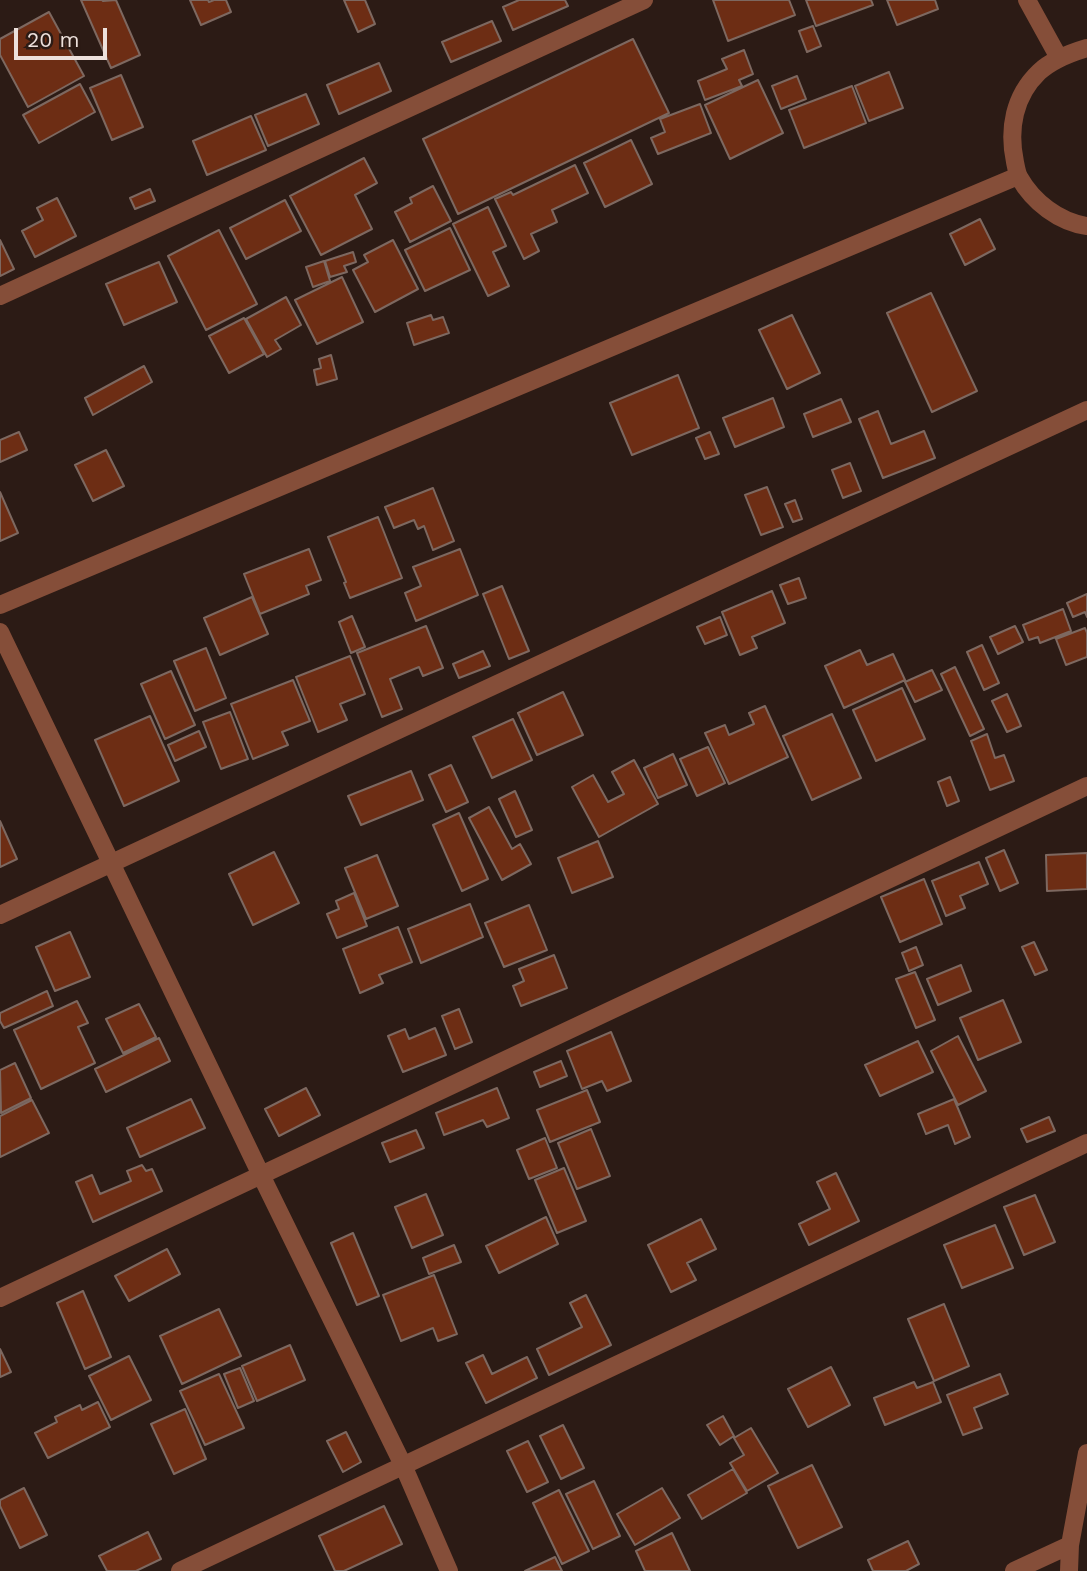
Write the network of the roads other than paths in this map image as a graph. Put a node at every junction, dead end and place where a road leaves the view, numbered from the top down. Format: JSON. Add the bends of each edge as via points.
{"nodes":[{"id":1,"x":644,"y":0,"type":"edge"},
{"id":2,"x":1027,"y":0,"type":"edge"},
{"id":3,"x":1087,"y":48,"type":"edge"},
{"id":4,"x":1059,"y":58,"type":"junction"},
{"id":5,"x":1018,"y":176,"type":"junction"},
{"id":6,"x":1087,"y":226,"type":"edge"},
{"id":7,"x":0,"y":296,"type":"edge"},
{"id":8,"x":1087,"y":410,"type":"edge"},
{"id":9,"x":0,"y":605,"type":"edge"},
{"id":10,"x":0,"y":632,"type":"edge"},
{"id":11,"x":1087,"y":786,"type":"edge"},
{"id":12,"x":110,"y":863,"type":"junction"},
{"id":13,"x":0,"y":915,"type":"edge"},
{"id":14,"x":1087,"y":1143,"type":"edge"},
{"id":15,"x":261,"y":1175,"type":"junction"},
{"id":16,"x":0,"y":1298,"type":"edge"},
{"id":17,"x":1087,"y":1453,"type":"edge"},
{"id":18,"x":403,"y":1465,"type":"junction"},
{"id":19,"x":1070,"y":1545,"type":"junction"},
{"id":20,"x":180,"y":1571,"type":"edge"},
{"id":21,"x":449,"y":1571,"type":"edge"},
{"id":22,"x":1014,"y":1571,"type":"edge"},
{"id":23,"x":1069,"y":1571,"type":"edge"}],
"edges":[{"from":1,"to":7,"type":"street"},
{"from":2,"to":4,"type":"street"},
{"from":3,"to":4,"type":"street"},
{"from":4,"to":5,"type":"street","via":[[1040,72],[1018,103],[1011,135]]},
{"from":5,"to":6,"type":"street","via":[[1045,208]]},
{"from":5,"to":9,"type":"street"},
{"from":8,"to":12,"type":"street"},
{"from":10,"to":12,"type":"street"},
{"from":11,"to":15,"type":"street"},
{"from":12,"to":13,"type":"street"},
{"from":12,"to":15,"type":"street"},
{"from":14,"to":18,"type":"street"},
{"from":15,"to":16,"type":"street"},
{"from":15,"to":18,"type":"street"},
{"from":17,"to":19,"type":"street"},
{"from":18,"to":20,"type":"street"},
{"from":18,"to":21,"type":"street"},
{"from":19,"to":22,"type":"street"},
{"from":19,"to":23,"type":"street"}]}
